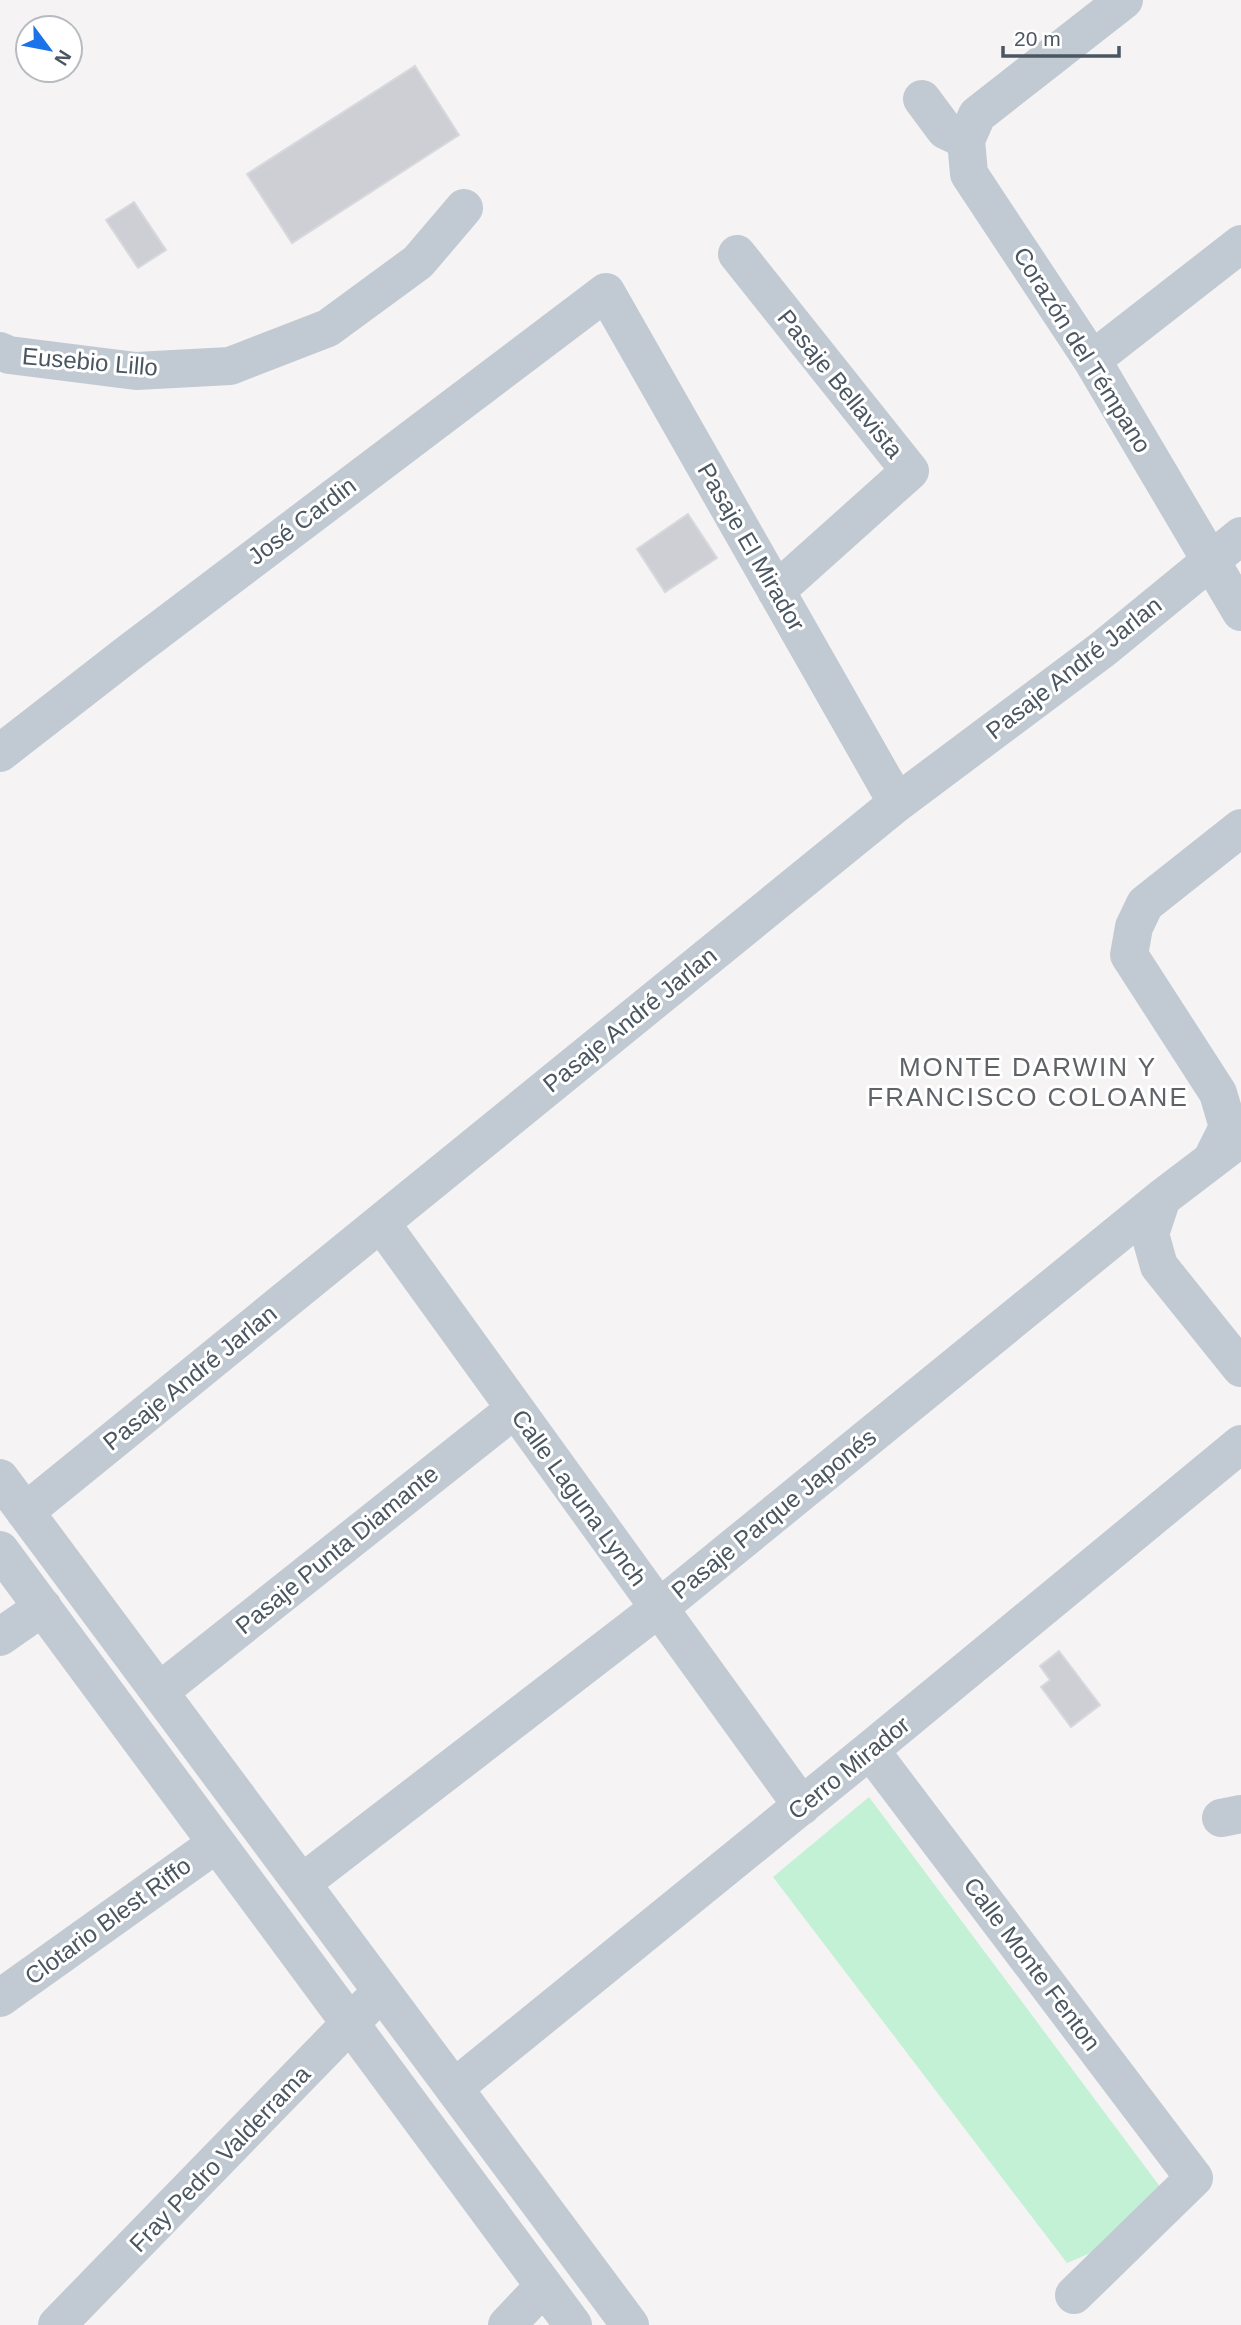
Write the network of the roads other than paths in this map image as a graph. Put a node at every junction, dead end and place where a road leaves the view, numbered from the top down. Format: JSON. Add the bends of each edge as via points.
{"nodes":[{"id":1,"x":1124,"y":0,"type":"edge"},
{"id":2,"x":922,"y":99,"type":"dead end"},
{"id":3,"x":966,"y":140,"type":"junction"},
{"id":4,"x":464,"y":208,"type":"dead end"},
{"id":5,"x":1241,"y":244,"type":"edge"},
{"id":6,"x":737,"y":254,"type":"dead end"},
{"id":7,"x":606,"y":292,"type":"joint"},
{"id":8,"x":0,"y":351,"type":"edge"},
{"id":9,"x":1092,"y":360,"type":"junction"},
{"id":10,"x":1241,"y":536,"type":"edge"},
{"id":11,"x":1211,"y":560,"type":"junction"},
{"id":12,"x":776,"y":591,"type":"junction"},
{"id":13,"x":1241,"y":612,"type":"edge"},
{"id":14,"x":0,"y":752,"type":"edge"},
{"id":15,"x":897,"y":803,"type":"junction"},
{"id":16,"x":1241,"y":828,"type":"edge"},
{"id":17,"x":1227,"y":1149,"type":"edge"},
{"id":18,"x":1162,"y":1198,"type":"junction"},
{"id":19,"x":381,"y":1223,"type":"junction"},
{"id":20,"x":1241,"y":1368,"type":"edge"},
{"id":21,"x":515,"y":1409,"type":"junction"},
{"id":22,"x":1241,"y":1444,"type":"edge"},
{"id":23,"x":0,"y":1478,"type":"edge"},
{"id":24,"x":25,"y":1512,"type":"junction"},
{"id":25,"x":0,"y":1550,"type":"edge"},
{"id":26,"x":43,"y":1607,"type":"junction"},
{"id":27,"x":659,"y":1608,"type":"junction"},
{"id":28,"x":0,"y":1637,"type":"edge"},
{"id":29,"x":160,"y":1691,"type":"junction"},
{"id":30,"x":870,"y":1751,"type":"junction"},
{"id":31,"x":802,"y":1806,"type":"junction"},
{"id":32,"x":216,"y":1844,"type":"junction"},
{"id":33,"x":302,"y":1882,"type":"junction"},
{"id":34,"x":382,"y":1991,"type":"junction"},
{"id":35,"x":0,"y":1998,"type":"edge"},
{"id":36,"x":351,"y":2025,"type":"junction"},
{"id":37,"x":454,"y":2088,"type":"junction"},
{"id":38,"x":544,"y":2286,"type":"junction"},
{"id":39,"x":1074,"y":2295,"type":"dead end"},
{"id":40,"x":57,"y":2325,"type":"edge"},
{"id":41,"x":507,"y":2325,"type":"edge"},
{"id":42,"x":573,"y":2325,"type":"edge"},
{"id":43,"x":631,"y":2325,"type":"edge"}],
"edges":[{"from":1,"to":3,"type":"street","via":[[977,115]]},
{"from":2,"to":3,"type":"street","via":[[945,130]]},
{"from":3,"to":9,"type":"street","name":"Corazón del Témpano","via":[[969,174]]},
{"from":4,"to":8,"type":"street","name":"Eusebio Lillo","via":[[418,262],[328,328],[230,366],[136,371]]},
{"from":5,"to":9,"type":"street"},
{"from":6,"to":12,"type":"street","name":"Pasaje Bellavista","via":[[910,471]]},
{"from":7,"to":12,"type":"street","name":"Pasaje El Mirador"},
{"from":7,"to":14,"type":"street","name":"José Cardin"},
{"from":9,"to":11,"type":"street","name":"Corazón del Témpano"},
{"from":10,"to":11,"type":"street","name":"Pasaje André Jarlan"},
{"from":11,"to":13,"type":"street","name":"Corazón del Témpano"},
{"from":11,"to":15,"type":"street","name":"Pasaje André Jarlan","via":[[1103,649]]},
{"from":12,"to":15,"type":"street","name":"Pasaje El Mirador"},
{"from":15,"to":19,"type":"street","name":"Pasaje André Jarlan"},
{"from":16,"to":17,"type":"street","via":[[1145,904],[1134,927],[1129,955],[1219,1093],[1228,1127]]},
{"from":17,"to":18,"type":"street","name":"Pasaje Parque Japonés"},
{"from":18,"to":20,"type":"street","via":[[1150,1234],[1159,1266]]},
{"from":18,"to":27,"type":"street","name":"Pasaje Parque Japonés"},
{"from":19,"to":21,"type":"street","name":"Calle Laguna Lynch"},
{"from":19,"to":24,"type":"street","name":"Pasaje André Jarlan"},
{"from":21,"to":27,"type":"street","name":"Calle Laguna Lynch"},
{"from":21,"to":29,"type":"street","name":"Pasaje Punta Diamante"},
{"from":22,"to":30,"type":"street","name":"Cerro Mirador"},
{"from":23,"to":24,"type":"street"},
{"from":24,"to":29,"type":"street"},
{"from":25,"to":26,"type":"street"},
{"from":26,"to":28,"type":"street"},
{"from":26,"to":32,"type":"street"},
{"from":27,"to":31,"type":"street","name":"Calle Laguna Lynch"},
{"from":27,"to":33,"type":"street","name":"Pasaje Parque Japonés"},
{"from":29,"to":33,"type":"street"},
{"from":30,"to":31,"type":"street","name":"Cerro Mirador"},
{"from":30,"to":39,"type":"street","name":"Calle Monte Fenton","via":[[1194,2178]]},
{"from":31,"to":37,"type":"street","name":"Cerro Mirador"},
{"from":32,"to":35,"type":"street","name":"Clotario Blest Riffo"},
{"from":32,"to":36,"type":"street"},
{"from":33,"to":34,"type":"street"},
{"from":34,"to":36,"type":"street","name":"Fray Pedro Valderrama"},
{"from":34,"to":37,"type":"street"},
{"from":36,"to":38,"type":"street"},
{"from":36,"to":40,"type":"street","name":"Fray Pedro Valderrama"},
{"from":37,"to":43,"type":"street"},
{"from":38,"to":41,"type":"street"},
{"from":38,"to":42,"type":"street"}]}
